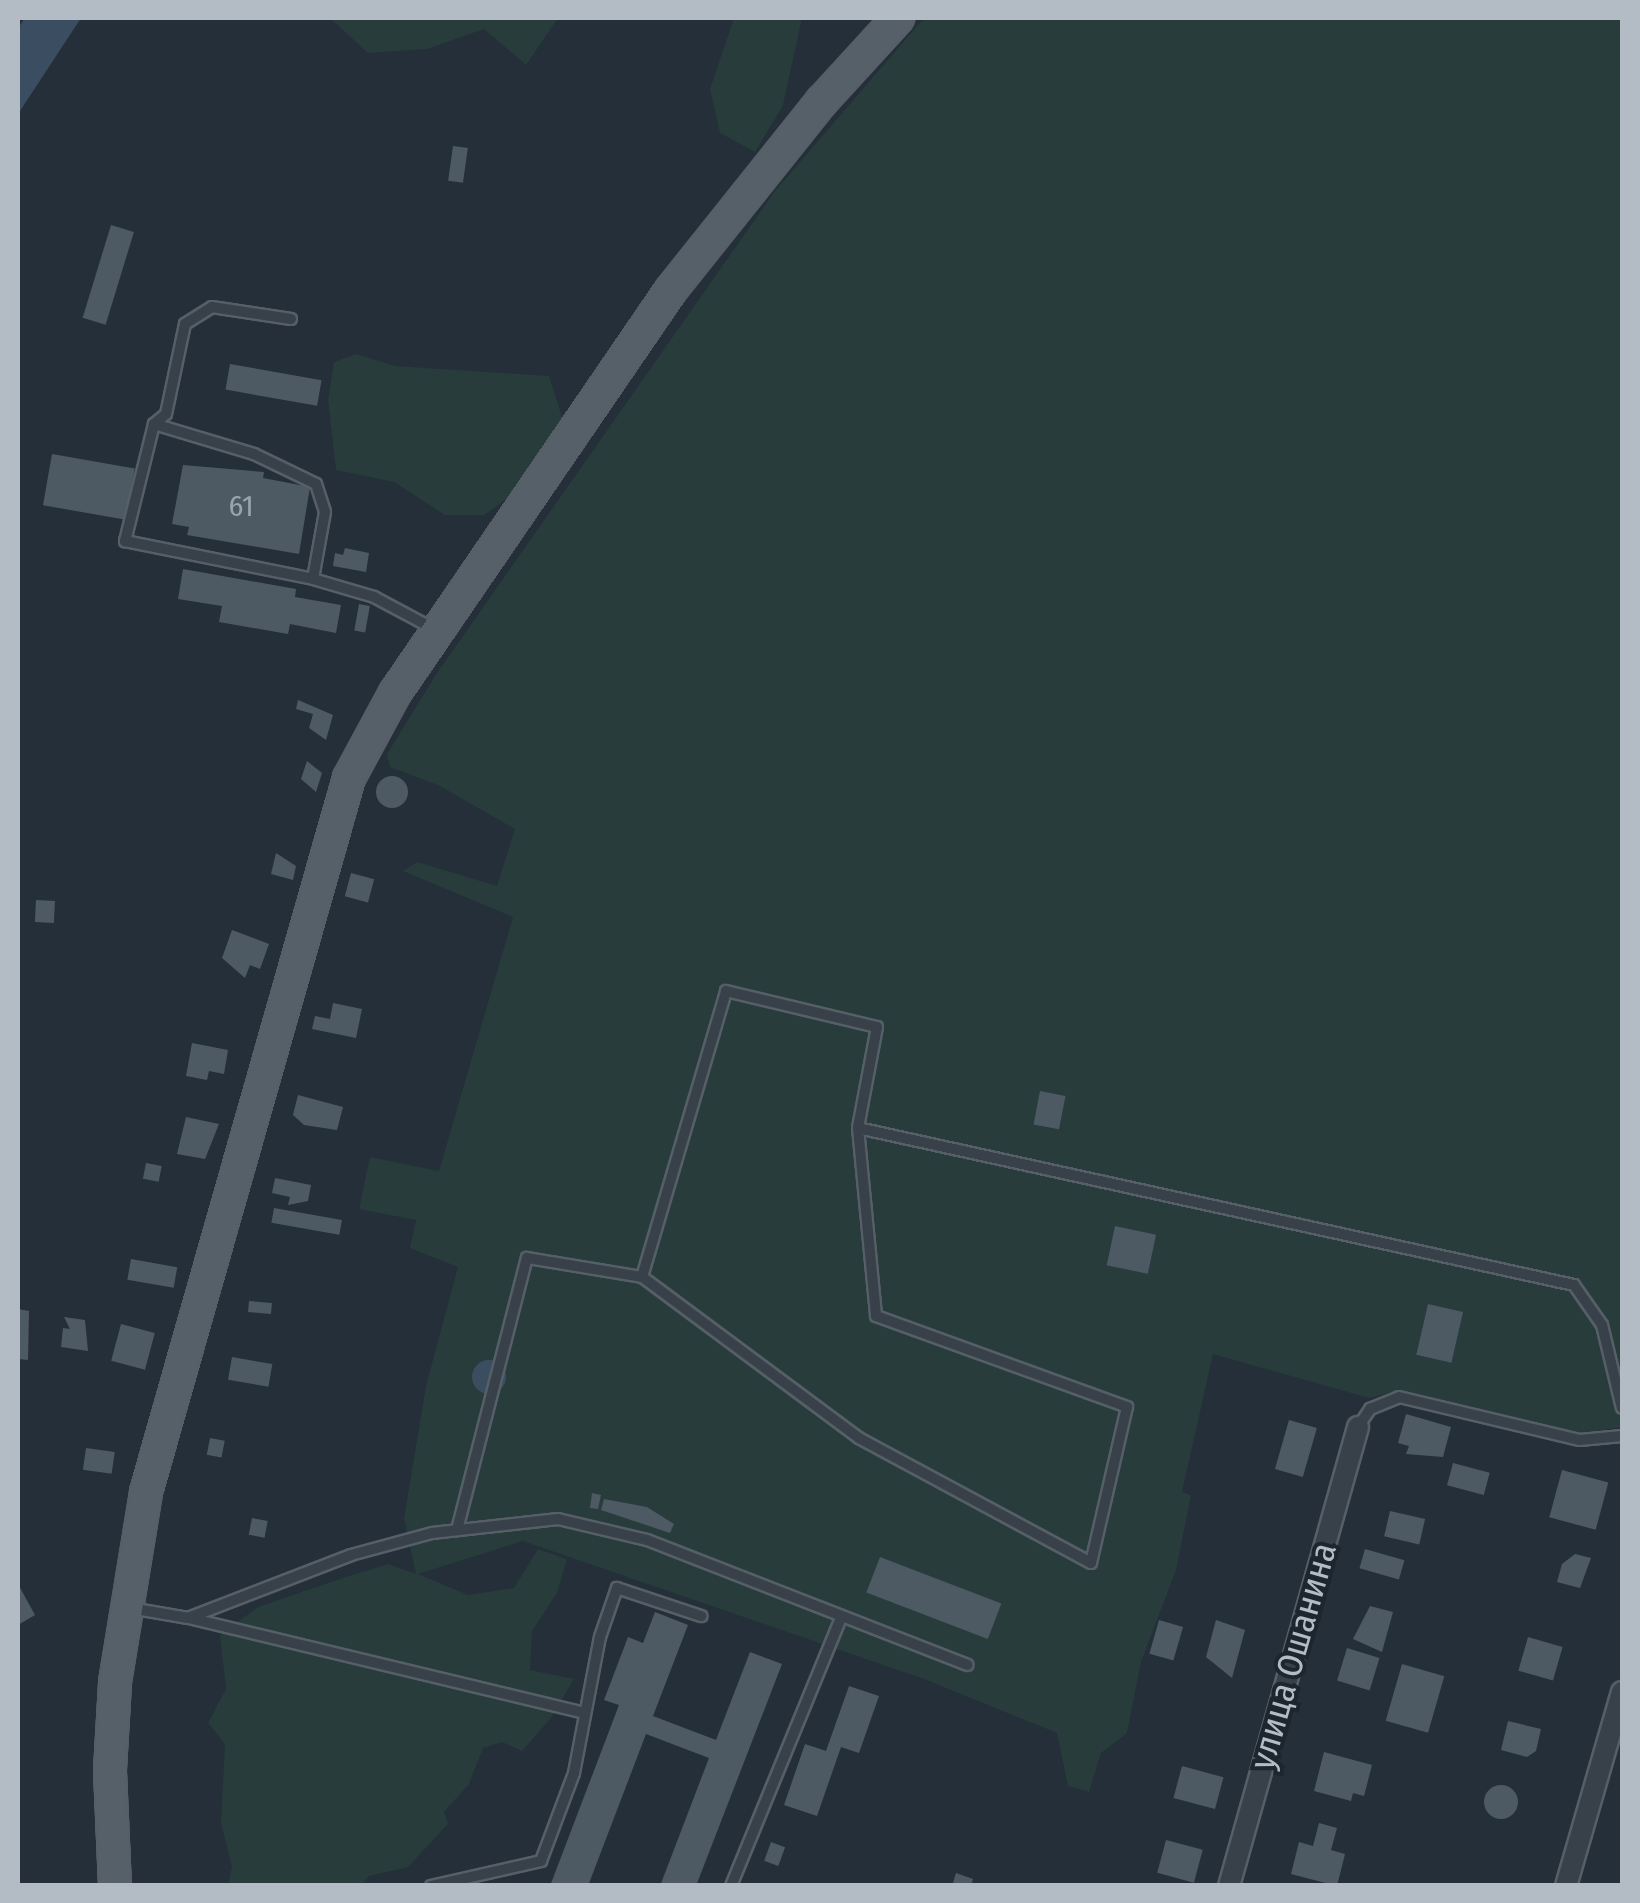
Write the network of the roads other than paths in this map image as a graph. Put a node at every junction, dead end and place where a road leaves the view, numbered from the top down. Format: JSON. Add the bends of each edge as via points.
{"nodes":[{"id":1,"x":898,"y":18,"type":"edge"},
{"id":2,"x":290,"y":319,"type":"dead end"},
{"id":3,"x":154,"y":424,"type":"junction"},
{"id":4,"x":313,"y":578,"type":"junction"},
{"id":5,"x":437,"y":631,"type":"junction"},
{"id":6,"x":858,"y":1128,"type":"junction"},
{"id":7,"x":642,"y":1277,"type":"junction"},
{"id":8,"x":1622,"y":1408,"type":"edge"},
{"id":9,"x":1358,"y":1427,"type":"joint"},
{"id":10,"x":1622,"y":1436,"type":"edge"},
{"id":11,"x":457,"y":1530,"type":"junction"},
{"id":12,"x":124,"y":1608,"type":"junction"},
{"id":13,"x":701,"y":1616,"type":"dead end"},
{"id":14,"x":188,"y":1618,"type":"junction"},
{"id":15,"x":842,"y":1618,"type":"junction"},
{"id":16,"x":968,"y":1665,"type":"dead end"},
{"id":17,"x":1622,"y":1692,"type":"edge"},
{"id":18,"x":585,"y":1714,"type":"junction"},
{"id":19,"x":115,"y":1886,"type":"edge"},
{"id":20,"x":431,"y":1886,"type":"edge"},
{"id":21,"x":730,"y":1886,"type":"edge"},
{"id":22,"x":1229,"y":1886,"type":"edge"},
{"id":23,"x":1566,"y":1886,"type":"edge"}],
"edges":[{"from":1,"to":5,"type":"main road","via":[[822,100],[671,290]]},
{"from":2,"to":3,"type":"lane","via":[[223,307],[192,316],[180,335],[166,414]]},
{"from":3,"to":4,"type":"lane","via":[[254,454],[316,484],[325,512]]},
{"from":3,"to":4,"type":"lane","via":[[125,541]]},
{"from":4,"to":5,"type":"lane","via":[[374,597]]},
{"from":5,"to":12,"type":"main road","via":[[395,694],[342,798],[146,1492]]},
{"from":6,"to":7,"type":"lane","via":[[877,1027],[726,991]]},
{"from":6,"to":7,"type":"lane","via":[[876,1316],[1127,1408],[1092,1563],[860,1438]]},
{"from":6,"to":8,"type":"lane","via":[[1574,1285],[1602,1325]]},
{"from":7,"to":11,"type":"lane","via":[[527,1258]]},
{"from":9,"to":10,"type":"lane","via":[[1370,1408],[1400,1397],[1580,1440]]},
{"from":9,"to":22,"type":"street","name":"улица Ошанина"},
{"from":11,"to":14,"type":"lane","via":[[351,1555]]},
{"from":11,"to":15,"type":"lane","via":[[558,1519],[599,1526]]},
{"from":12,"to":14,"type":"lane"},
{"from":12,"to":19,"type":"main road","via":[[110,1770]]},
{"from":13,"to":18,"type":"lane","via":[[617,1588]]},
{"from":14,"to":18,"type":"lane"},
{"from":15,"to":16,"type":"lane"},
{"from":15,"to":21,"type":"lane"},
{"from":17,"to":23,"type":"street"},
{"from":18,"to":20,"type":"lane","via":[[571,1784],[541,1861]]}]}
